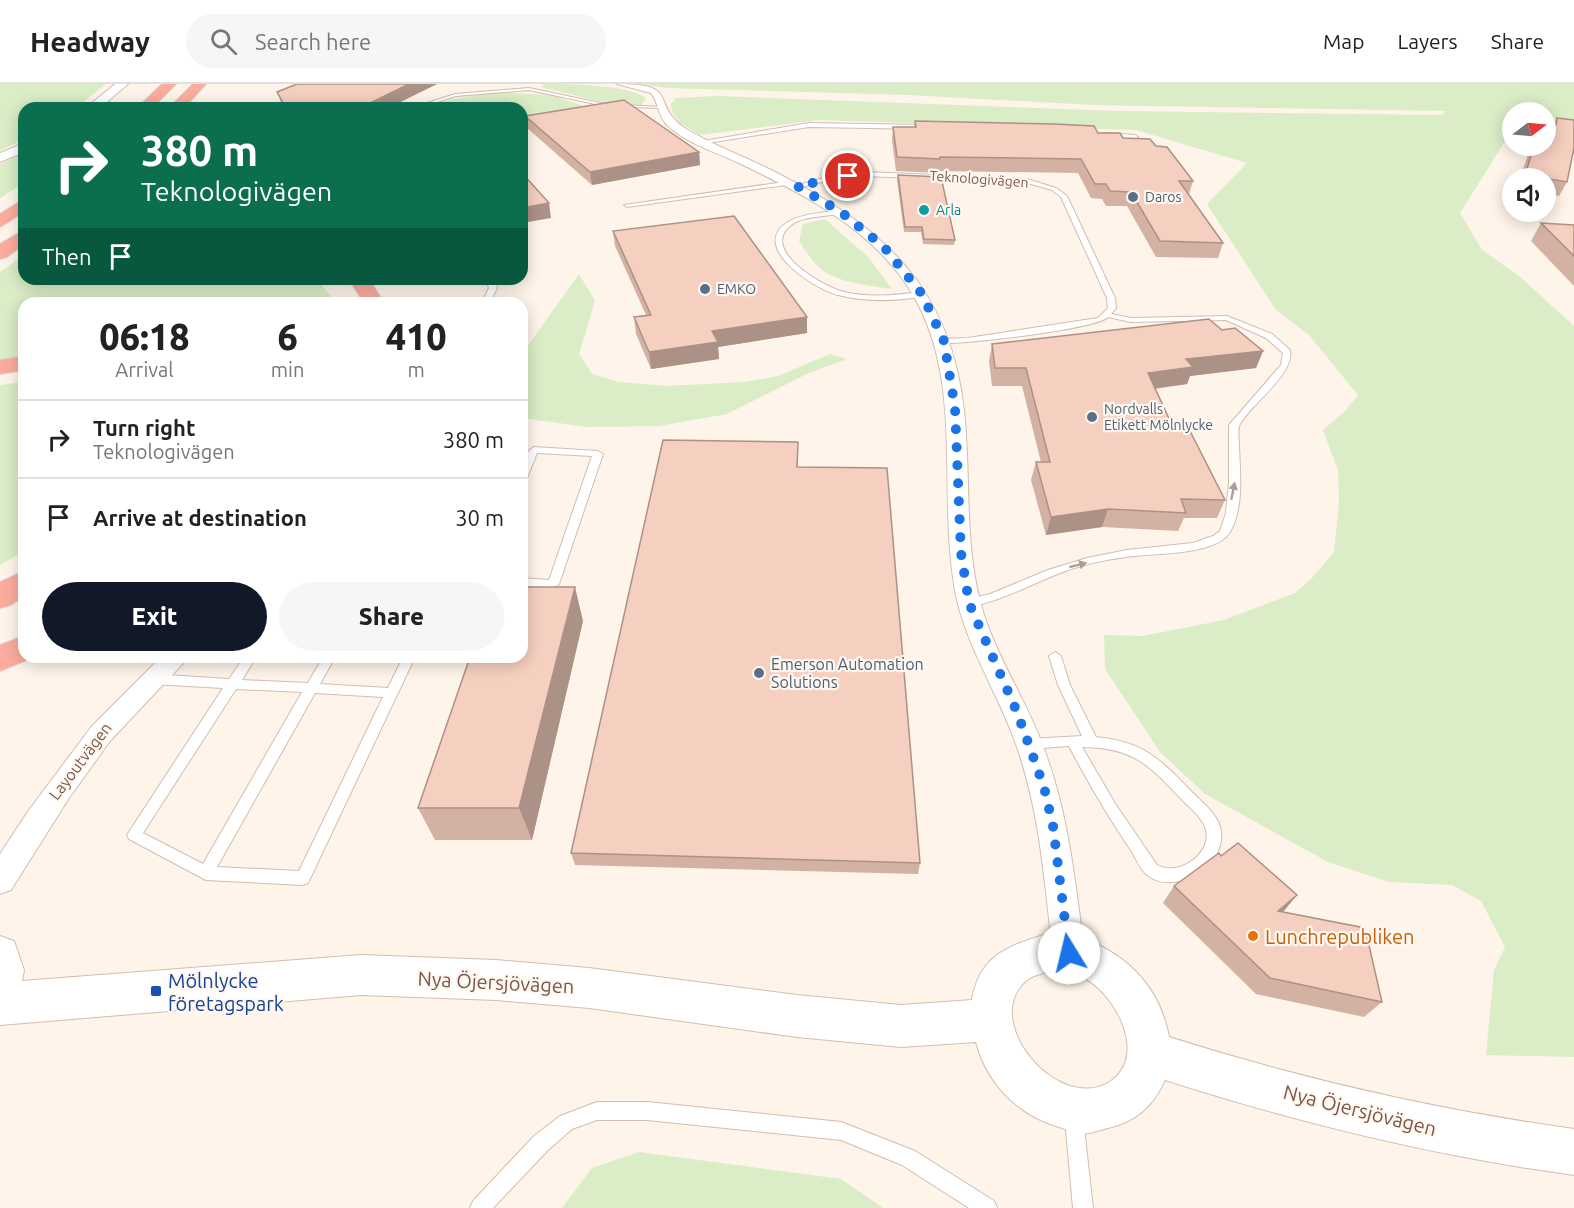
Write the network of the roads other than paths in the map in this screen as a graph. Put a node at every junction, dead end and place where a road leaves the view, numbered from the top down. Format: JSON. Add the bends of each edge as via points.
{"nodes":[{"id":1,"x":122,"y":84,"type":"edge"},
{"id":2,"x":170,"y":84,"type":"edge"},
{"id":3,"x":200,"y":84,"type":"edge"},
{"id":4,"x":622,"y":84,"type":"edge"},
{"id":5,"x":529,"y":86,"type":"edge"},
{"id":6,"x":100,"y":102,"type":"edge"},
{"id":7,"x":150,"y":102,"type":"edge"},
{"id":8,"x":182,"y":102,"type":"edge"},
{"id":9,"x":433,"y":102,"type":"edge"},
{"id":10,"x":660,"y":107,"type":"junction"},
{"id":11,"x":943,"y":127,"type":"edge"},
{"id":12,"x":1102,"y":135,"type":"edge"},
{"id":13,"x":1135,"y":137,"type":"edge"},
{"id":14,"x":701,"y":142,"type":"junction"},
{"id":15,"x":18,"y":150,"type":"edge"},
{"id":16,"x":0,"y":158,"type":"edge"},
{"id":17,"x":794,"y":184,"type":"junction"},
{"id":18,"x":627,"y":205,"type":"dead end"},
{"id":19,"x":841,"y":212,"type":"junction"},
{"id":20,"x":18,"y":240,"type":"edge"},
{"id":21,"x":0,"y":253,"type":"edge"},
{"id":22,"x":922,"y":294,"type":"junction"},
{"id":23,"x":1107,"y":315,"type":"junction"},
{"id":24,"x":944,"y":341,"type":"junction"},
{"id":25,"x":18,"y":364,"type":"edge"},
{"id":26,"x":0,"y":367,"type":"edge"},
{"id":27,"x":528,"y":464,"type":"edge"},
{"id":28,"x":528,"y":582,"type":"edge"},
{"id":29,"x":18,"y":585,"type":"edge"},
{"id":30,"x":0,"y":597,"type":"edge"},
{"id":31,"x":969,"y":603,"type":"junction"},
{"id":32,"x":18,"y":651,"type":"edge"},
{"id":33,"x":1055,"y":656,"type":"dead end"},
{"id":34,"x":0,"y":659,"type":"edge"},
{"id":35,"x":170,"y":663,"type":"edge"},
{"id":36,"x":246,"y":663,"type":"edge"},
{"id":37,"x":326,"y":663,"type":"edge"},
{"id":38,"x":406,"y":663,"type":"edge"},
{"id":39,"x":151,"y":679,"type":"junction"},
{"id":40,"x":232,"y":684,"type":"junction"},
{"id":41,"x":311,"y":688,"type":"junction"},
{"id":42,"x":392,"y":693,"type":"junction"},
{"id":43,"x":1073,"y":742,"type":"junction"},
{"id":44,"x":1092,"y":743,"type":"junction"},
{"id":45,"x":1028,"y":744,"type":"junction"},
{"id":46,"x":206,"y":873,"type":"junction"},
{"id":47,"x":0,"y":880,"type":"edge"},
{"id":48,"x":1069,"y":953,"type":"junction"},
{"id":49,"x":0,"y":955,"type":"edge"},
{"id":50,"x":0,"y":989,"type":"edge"},
{"id":51,"x":0,"y":1004,"type":"edge"},
{"id":52,"x":990,"y":1020,"type":"junction"},
{"id":53,"x":1150,"y":1053,"type":"junction"},
{"id":54,"x":1072,"y":1109,"type":"junction"},
{"id":55,"x":1574,"y":1152,"type":"edge"},
{"id":56,"x":480,"y":1208,"type":"edge"},
{"id":57,"x":987,"y":1208,"type":"edge"},
{"id":58,"x":1083,"y":1208,"type":"edge"}],
"edges":[{"from":1,"to":6,"type":"street"},
{"from":2,"to":7,"type":"highway"},
{"from":3,"to":8,"type":"highway"},
{"from":4,"to":10,"type":"street","via":[[655,92]]},
{"from":5,"to":9,"type":"lane","via":[[455,95]]},
{"from":5,"to":10,"type":"lane","via":[[605,105]]},
{"from":10,"to":14,"type":"street","via":[[673,124]]},
{"from":11,"to":14,"type":"lane","via":[[809,125]]},
{"from":12,"to":13,"type":"lane"},
{"from":14,"to":17,"type":"street"},
{"from":15,"to":16,"type":"street"},
{"from":17,"to":18,"type":"lane","name":"Teknologivägen"},
{"from":17,"to":19,"type":"street"},
{"from":17,"to":23,"type":"lane","name":"Teknologivägen","via":[[866,174],[1027,182],[1054,189],[1071,208],[1111,298],[1112,308]]},
{"from":19,"to":22,"type":"street","via":[[884,247]]},
{"from":19,"to":22,"type":"lane","via":[[801,219],[788,224],[780,233],[779,244],[799,272],[820,285],[863,297]]},
{"from":20,"to":21,"type":"highway"},
{"from":22,"to":24,"type":"street"},
{"from":23,"to":24,"type":"lane","via":[[1084,324]]},
{"from":31,"to":23,"type":"lane","one_way":true,"via":[[994,599],[1063,568],[1124,554],[1204,544],[1224,534],[1231,520],[1236,478],[1234,424],[1285,365],[1287,352],[1269,336],[1227,318],[1131,320]]},
{"from":24,"to":31,"type":"street","via":[[955,408],[961,553]]},
{"from":25,"to":26,"type":"highway"},
{"from":27,"to":28,"type":"lane","via":[[534,450],[598,454],[553,584]]},
{"from":29,"to":30,"type":"highway"},
{"from":31,"to":45,"type":"street"},
{"from":32,"to":34,"type":"highway"},
{"from":33,"to":44,"type":"lane","via":[[1064,685]]},
{"from":35,"to":39,"type":"street","name":"Layoutvägen"},
{"from":36,"to":40,"type":"lane"},
{"from":37,"to":41,"type":"lane"},
{"from":38,"to":42,"type":"lane"},
{"from":39,"to":40,"type":"lane"},
{"from":39,"to":47,"type":"street","name":"Layoutvägen","via":[[91,743]]},
{"from":40,"to":41,"type":"lane"},
{"from":40,"to":46,"type":"lane","via":[[134,835]]},
{"from":41,"to":42,"type":"lane"},
{"from":41,"to":46,"type":"lane"},
{"from":42,"to":46,"type":"lane","via":[[303,878]]},
{"from":43,"to":44,"type":"lane"},
{"from":43,"to":44,"type":"lane","via":[[1153,871],[1166,877],[1183,874],[1202,861],[1214,833],[1207,818],[1146,757],[1125,747]]},
{"from":43,"to":45,"type":"lane"},
{"from":45,"to":48,"type":"street","via":[[1053,826]]},
{"from":48,"to":52,"type":"street","via":[[1037,952],[1011,965],[994,989]]},
{"from":48,"to":53,"type":"street","via":[[1100,965],[1126,988],[1144,1019]]},
{"from":49,"to":50,"type":"street","via":[[4,970]]},
{"from":51,"to":52,"type":"street","name":"Nya Öjersjövägen","via":[[361,975],[589,988],[901,1026]]},
{"from":52,"to":54,"type":"street","via":[[993,1037],[1010,1070],[1038,1095]]},
{"from":53,"to":54,"type":"street","via":[[1143,1078],[1126,1098],[1101,1109]]},
{"from":53,"to":55,"type":"street","name":"Nya Öjersjövägen","via":[[1211,1073],[1401,1122]]},
{"from":54,"to":58,"type":"lane"},
{"from":56,"to":57,"type":"lane","via":[[566,1122],[597,1111],[647,1111],[841,1131],[908,1158]]}]}
